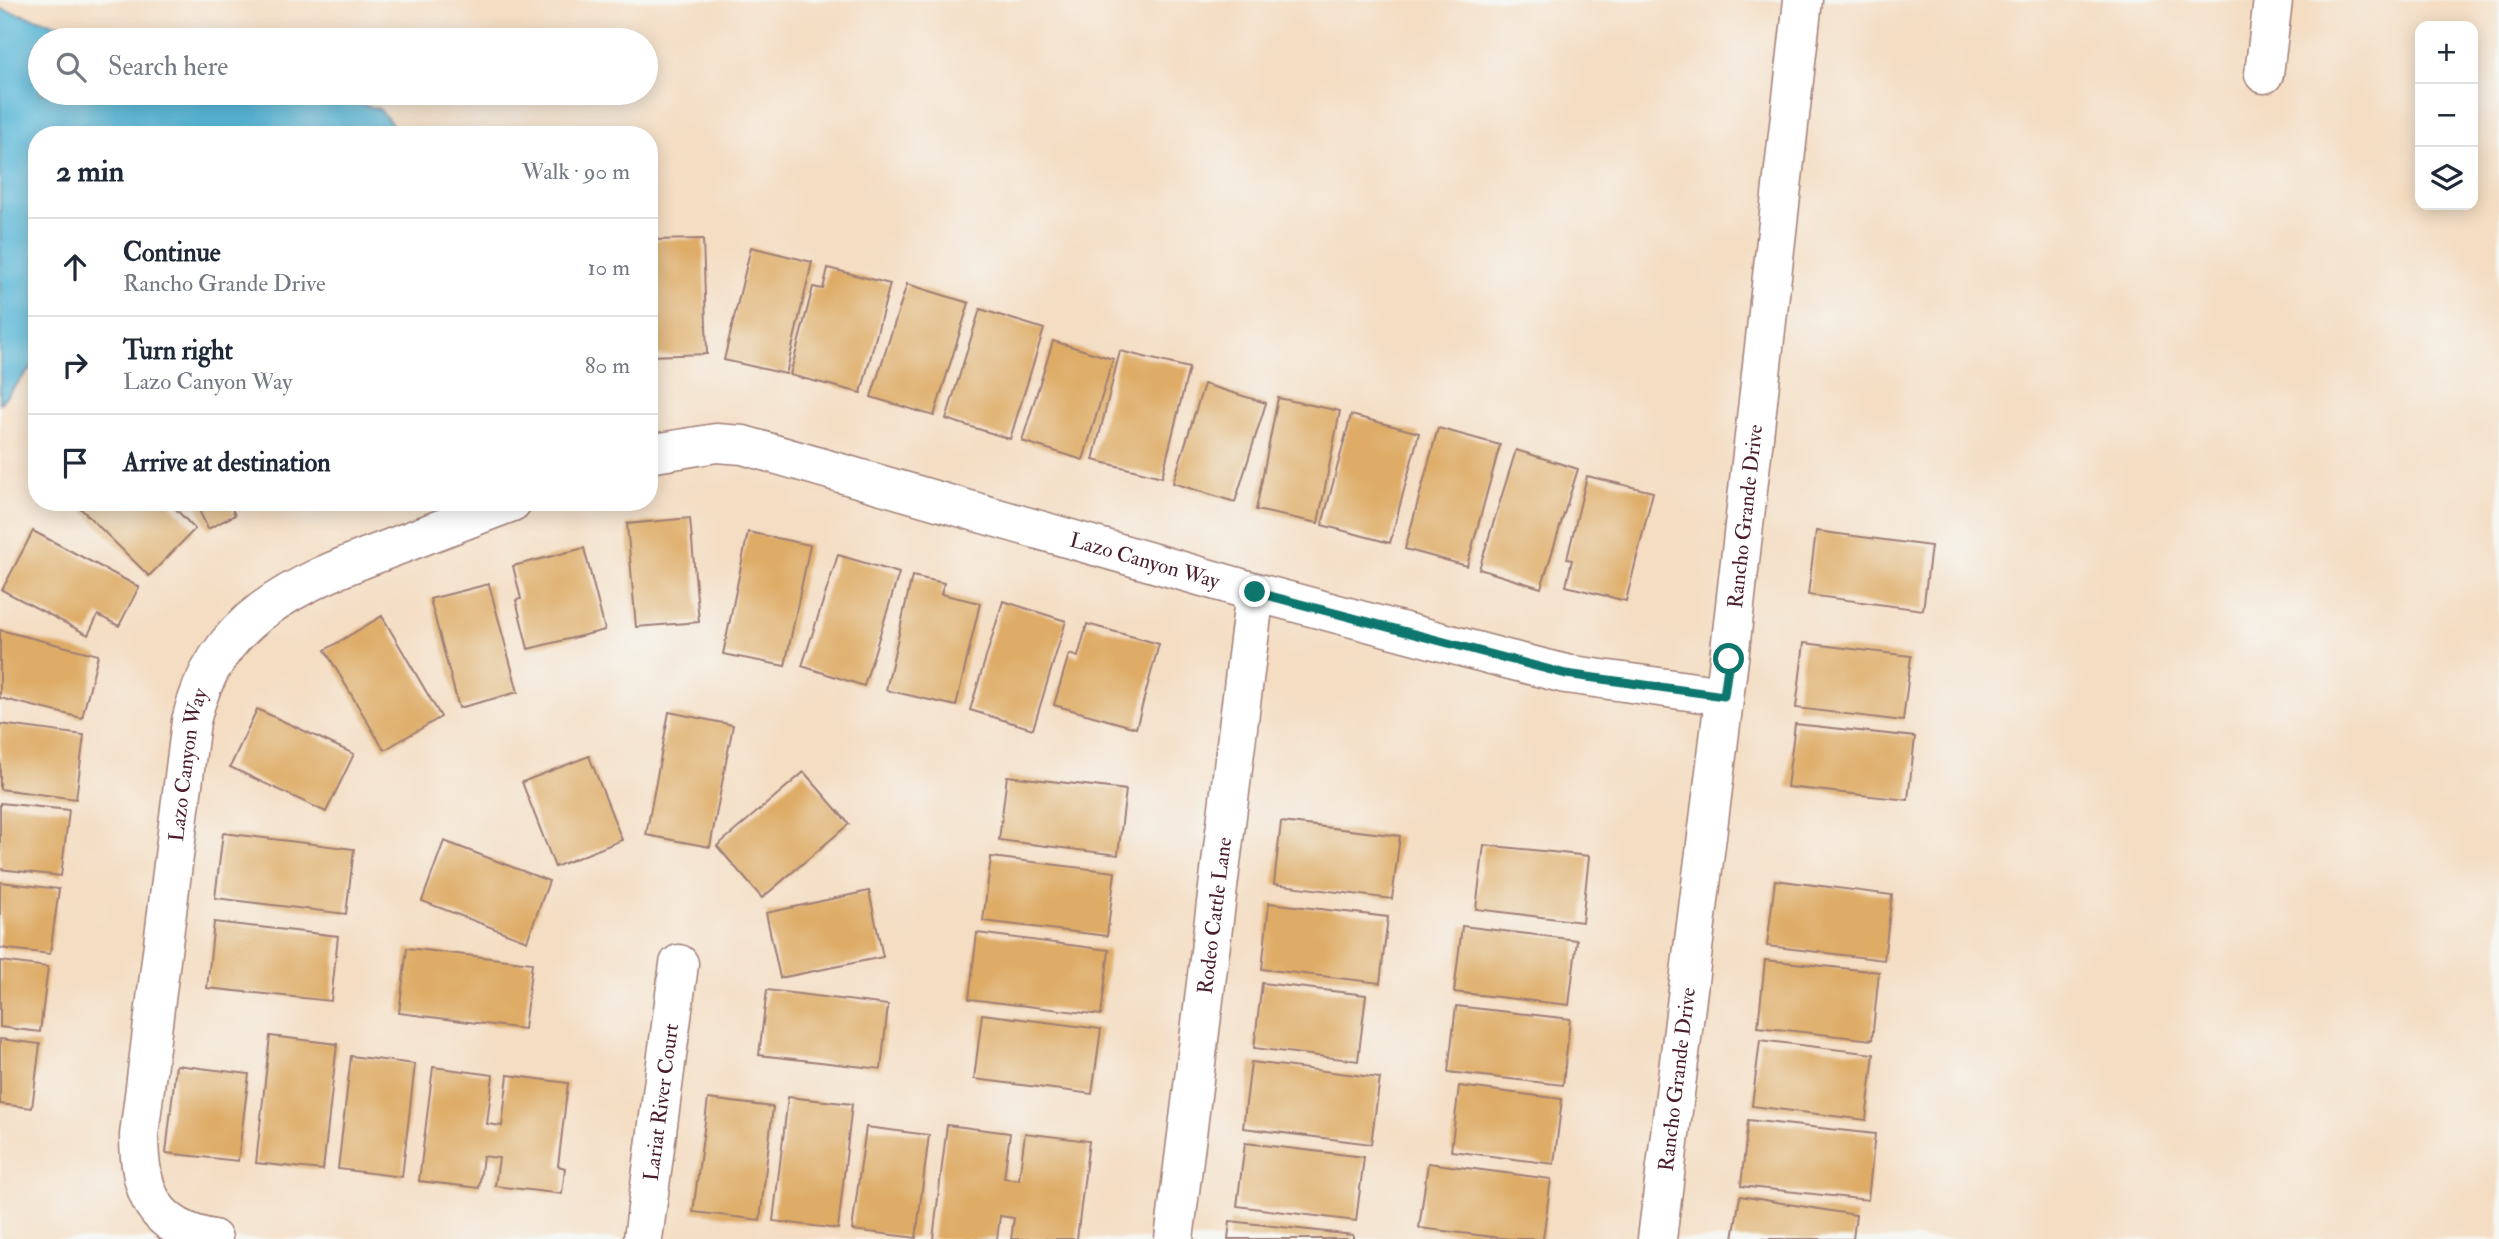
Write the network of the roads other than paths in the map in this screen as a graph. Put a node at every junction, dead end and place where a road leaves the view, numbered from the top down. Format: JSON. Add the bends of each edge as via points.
{"nodes":[{"id":1,"x":1803,"y":0,"type":"edge"},
{"id":2,"x":2273,"y":0,"type":"edge"},
{"id":3,"x":2264,"y":74,"type":"dead end"},
{"id":4,"x":658,"y":453,"type":"edge"},
{"id":5,"x":488,"y":511,"type":"edge"},
{"id":6,"x":1255,"y":592,"type":"junction"},
{"id":7,"x":1724,"y":696,"type":"junction"},
{"id":8,"x":679,"y":964,"type":"dead end"},
{"id":9,"x":213,"y":1239,"type":"edge"},
{"id":10,"x":643,"y":1239,"type":"edge"},
{"id":11,"x":1174,"y":1239,"type":"edge"},
{"id":12,"x":1657,"y":1239,"type":"edge"}],
"edges":[{"from":1,"to":7,"type":"street","name":"Rancho Grande Drive"},
{"from":2,"to":3,"type":"street"},
{"from":4,"to":6,"type":"street","name":"Lazo Canyon Way","via":[[716,443],[743,445]]},
{"from":5,"to":9,"type":"street","name":"Lazo Canyon Way","via":[[335,569],[258,611],[215,658],[198,690],[139,1135],[144,1186],[156,1209],[181,1230]]},
{"from":6,"to":7,"type":"street","name":"Lazo Canyon Way","via":[[1566,674]]},
{"from":6,"to":11,"type":"street","name":"Rodeo Cattle Lane"},
{"from":7,"to":12,"type":"street","name":"Rancho Grande Drive"},
{"from":8,"to":10,"type":"street","name":"Lariat River Court"}]}
